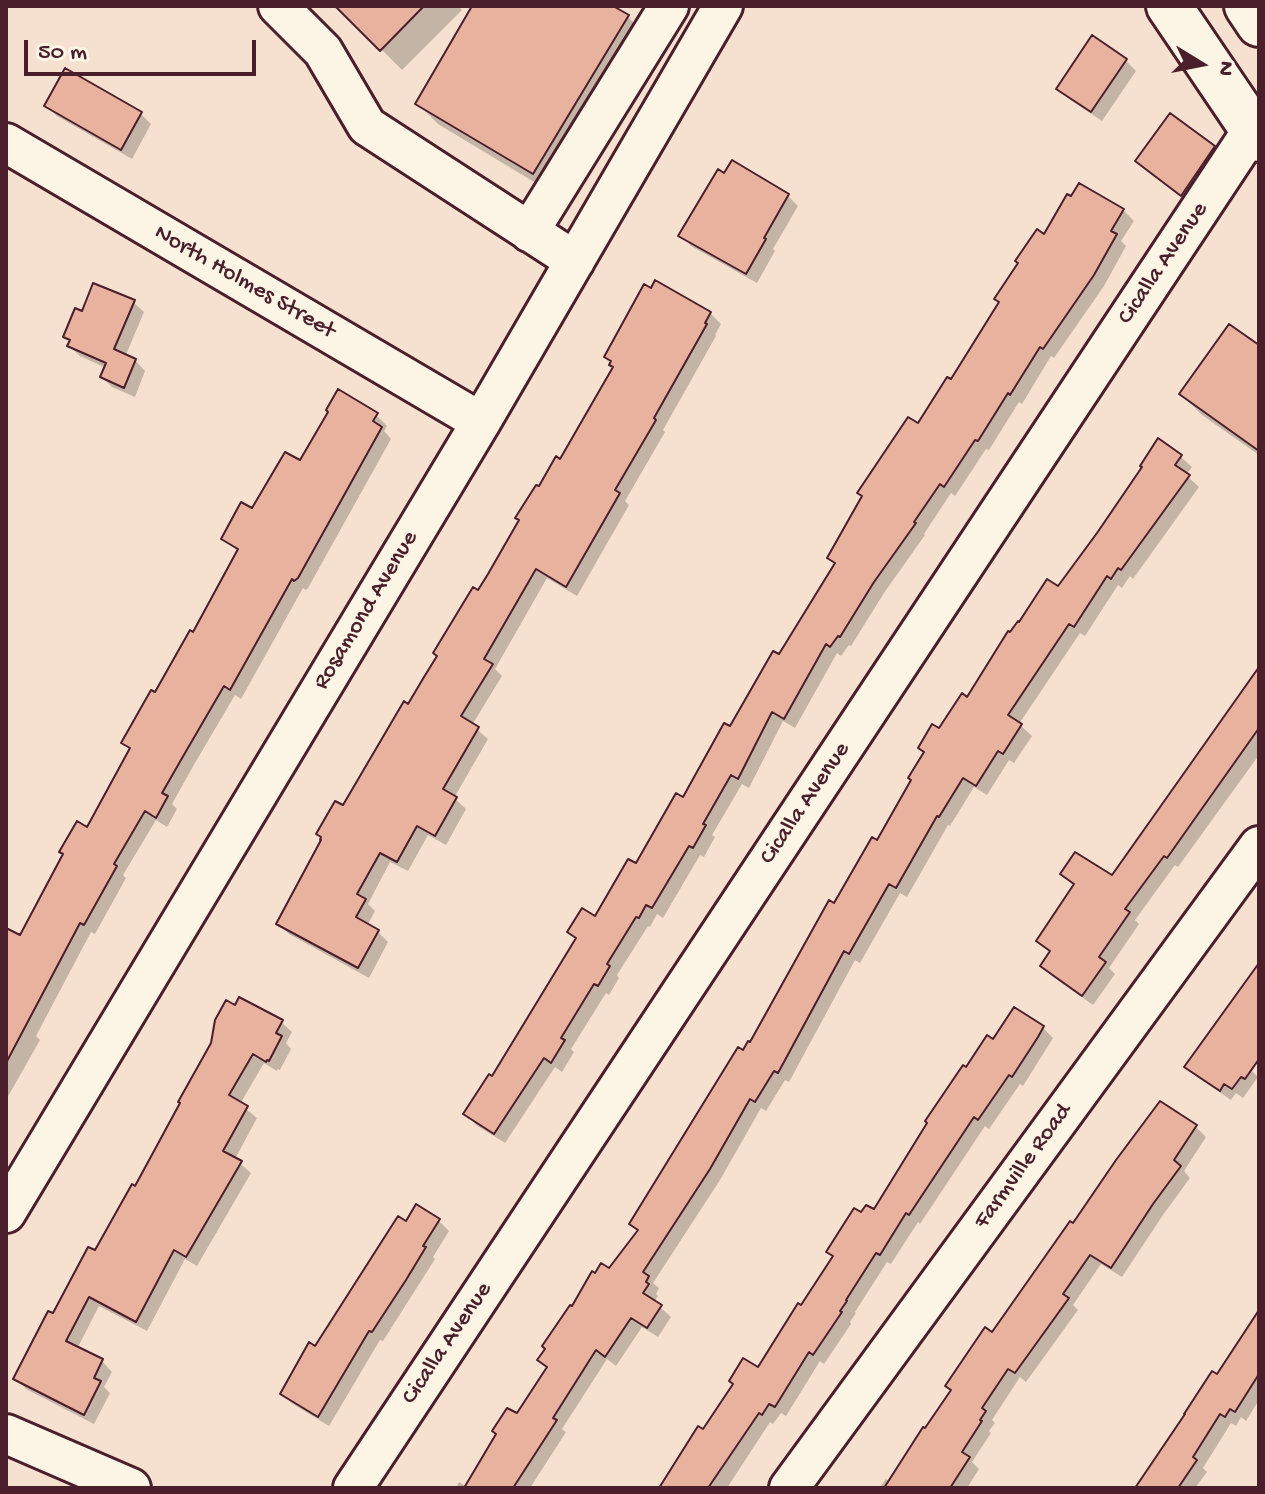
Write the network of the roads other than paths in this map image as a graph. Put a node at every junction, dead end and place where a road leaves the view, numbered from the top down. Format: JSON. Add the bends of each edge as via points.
{"nodes":[{"id":1,"x":278,"y":6,"type":"edge"},
{"id":2,"x":669,"y":6,"type":"edge"},
{"id":3,"x":680,"y":6,"type":"edge"},
{"id":4,"x":1169,"y":6,"type":"edge"},
{"id":5,"x":1247,"y":6,"type":"edge"},
{"id":6,"x":718,"y":16,"type":"edge"},
{"id":7,"x":1259,"y":24,"type":"edge"},
{"id":8,"x":1257,"y":130,"type":"edge"},
{"id":9,"x":6,"y":143,"type":"edge"},
{"id":10,"x":529,"y":232,"type":"junction"},
{"id":11,"x":575,"y":261,"type":"junction"},
{"id":12,"x":481,"y":422,"type":"junction"},
{"id":13,"x":1259,"y":846,"type":"edge"},
{"id":14,"x":6,"y":1213,"type":"edge"},
{"id":15,"x":6,"y":1434,"type":"edge"},
{"id":16,"x":131,"y":1488,"type":"edge"},
{"id":17,"x":353,"y":1488,"type":"edge"},
{"id":18,"x":789,"y":1488,"type":"edge"}],
"edges":[{"from":1,"to":10,"type":"street","via":[[323,51],[367,126]]},
{"from":2,"to":10,"type":"street"},
{"from":3,"to":6,"type":"street"},
{"from":4,"to":8,"type":"main road"},
{"from":5,"to":7,"type":"main road"},
{"from":6,"to":11,"type":"street","name":"Rosamond Avenue"},
{"from":8,"to":17,"type":"street","name":"Cicalla Avenue"},
{"from":9,"to":12,"type":"street","name":"North Holmes Street"},
{"from":10,"to":11,"type":"street"},
{"from":11,"to":12,"type":"street","name":"Rosamond Avenue"},
{"from":12,"to":14,"type":"street","name":"Rosamond Avenue"},
{"from":13,"to":18,"type":"street","name":"Farmville Road"},
{"from":15,"to":16,"type":"street"}]}
